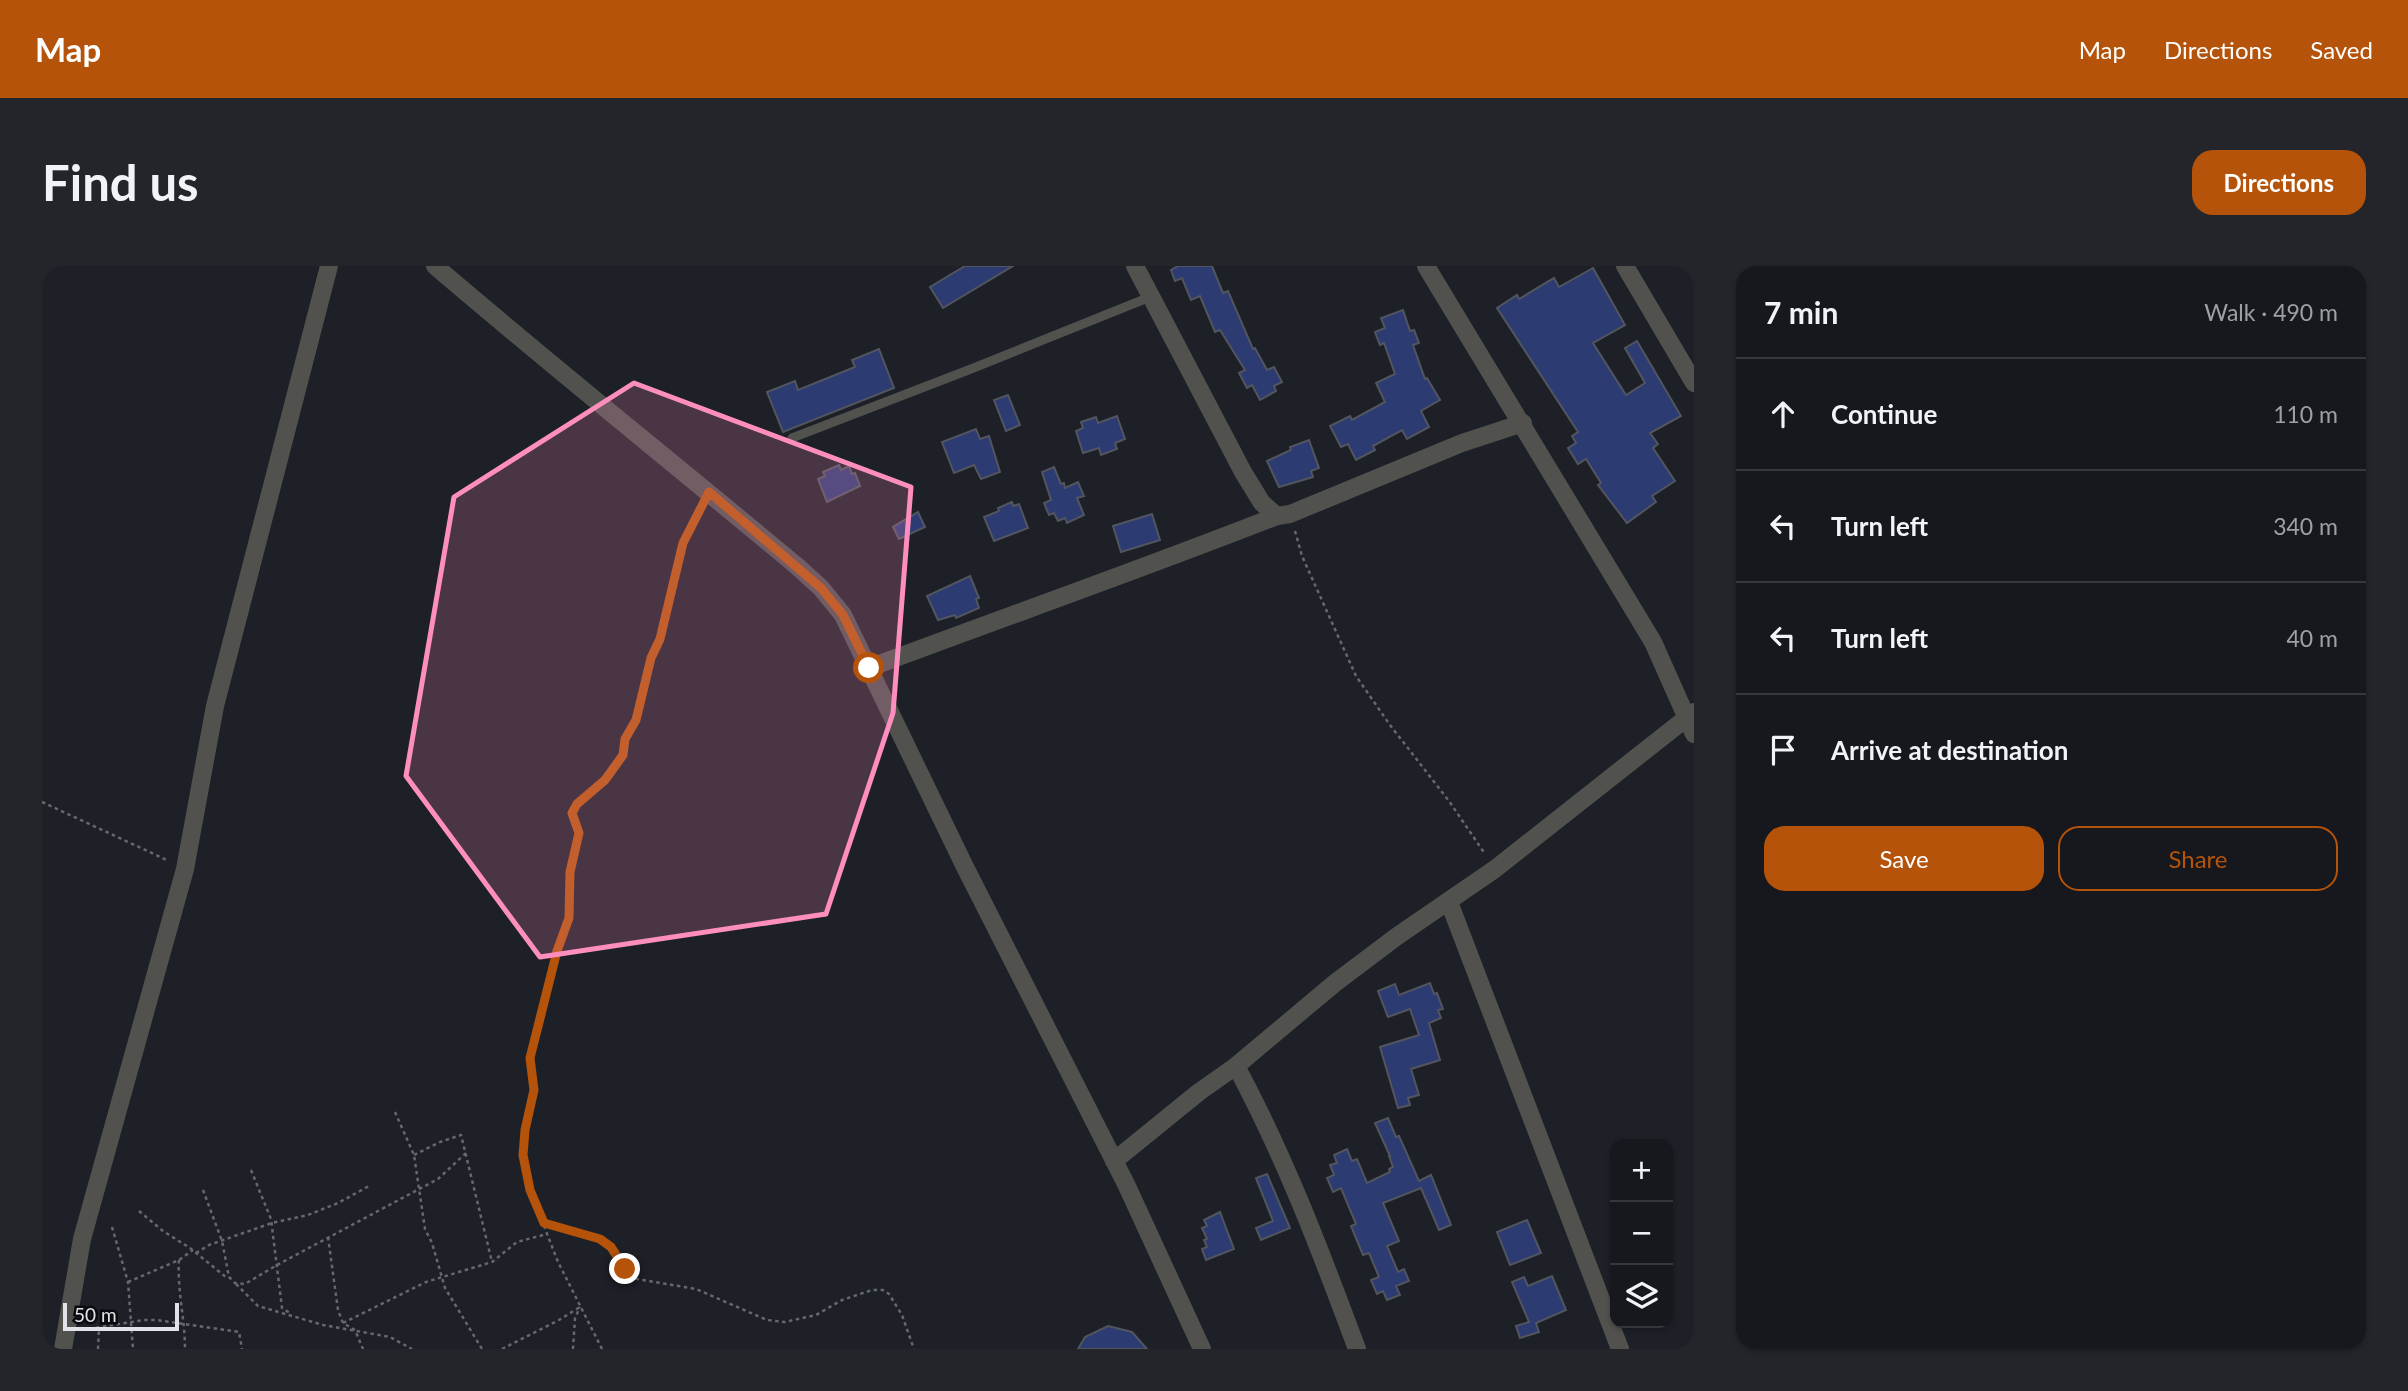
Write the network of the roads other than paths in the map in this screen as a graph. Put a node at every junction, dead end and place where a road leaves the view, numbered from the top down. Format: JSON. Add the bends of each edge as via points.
{"nodes":[{"id":1,"x":328,"y":266,"type":"edge"},
{"id":2,"x":435,"y":266,"type":"edge"},
{"id":3,"x":1135,"y":266,"type":"edge"},
{"id":4,"x":1426,"y":266,"type":"edge"},
{"id":5,"x":1626,"y":266,"type":"edge"},
{"id":6,"x":1150,"y":297,"type":"junction"},
{"id":7,"x":1694,"y":383,"type":"edge"},
{"id":8,"x":1522,"y":423,"type":"junction"},
{"id":9,"x":792,"y":438,"type":"dead end"},
{"id":10,"x":1284,"y":515,"type":"junction"},
{"id":11,"x":869,"y":668,"type":"junction"},
{"id":12,"x":1692,"y":721,"type":"edge"},
{"id":13,"x":1448,"y":902,"type":"junction"},
{"id":14,"x":1236,"y":1066,"type":"junction"},
{"id":15,"x":1114,"y":1161,"type":"junction"},
{"id":16,"x":63,"y":1349,"type":"edge"},
{"id":17,"x":1202,"y":1349,"type":"edge"},
{"id":18,"x":1357,"y":1349,"type":"edge"},
{"id":19,"x":1620,"y":1349,"type":"edge"}],
"edges":[{"from":1,"to":16,"type":"street","via":[[215,706],[185,869],[82,1239]]},
{"from":2,"to":11,"type":"street","via":[[821,588],[843,615]]},
{"from":3,"to":6,"type":"street"},
{"from":4,"to":8,"type":"street"},
{"from":5,"to":7,"type":"street"},
{"from":6,"to":9,"type":"lane"},
{"from":6,"to":10,"type":"street","via":[[1262,503]]},
{"from":8,"to":10,"type":"street"},
{"from":8,"to":12,"type":"street","via":[[1653,642]]},
{"from":10,"to":11,"type":"street"},
{"from":11,"to":15,"type":"street"},
{"from":12,"to":13,"type":"street"},
{"from":13,"to":14,"type":"street","via":[[1345,975]]},
{"from":13,"to":19,"type":"street"},
{"from":14,"to":15,"type":"street"},
{"from":14,"to":18,"type":"street","via":[[1279,1151]]},
{"from":15,"to":17,"type":"street"}]}
